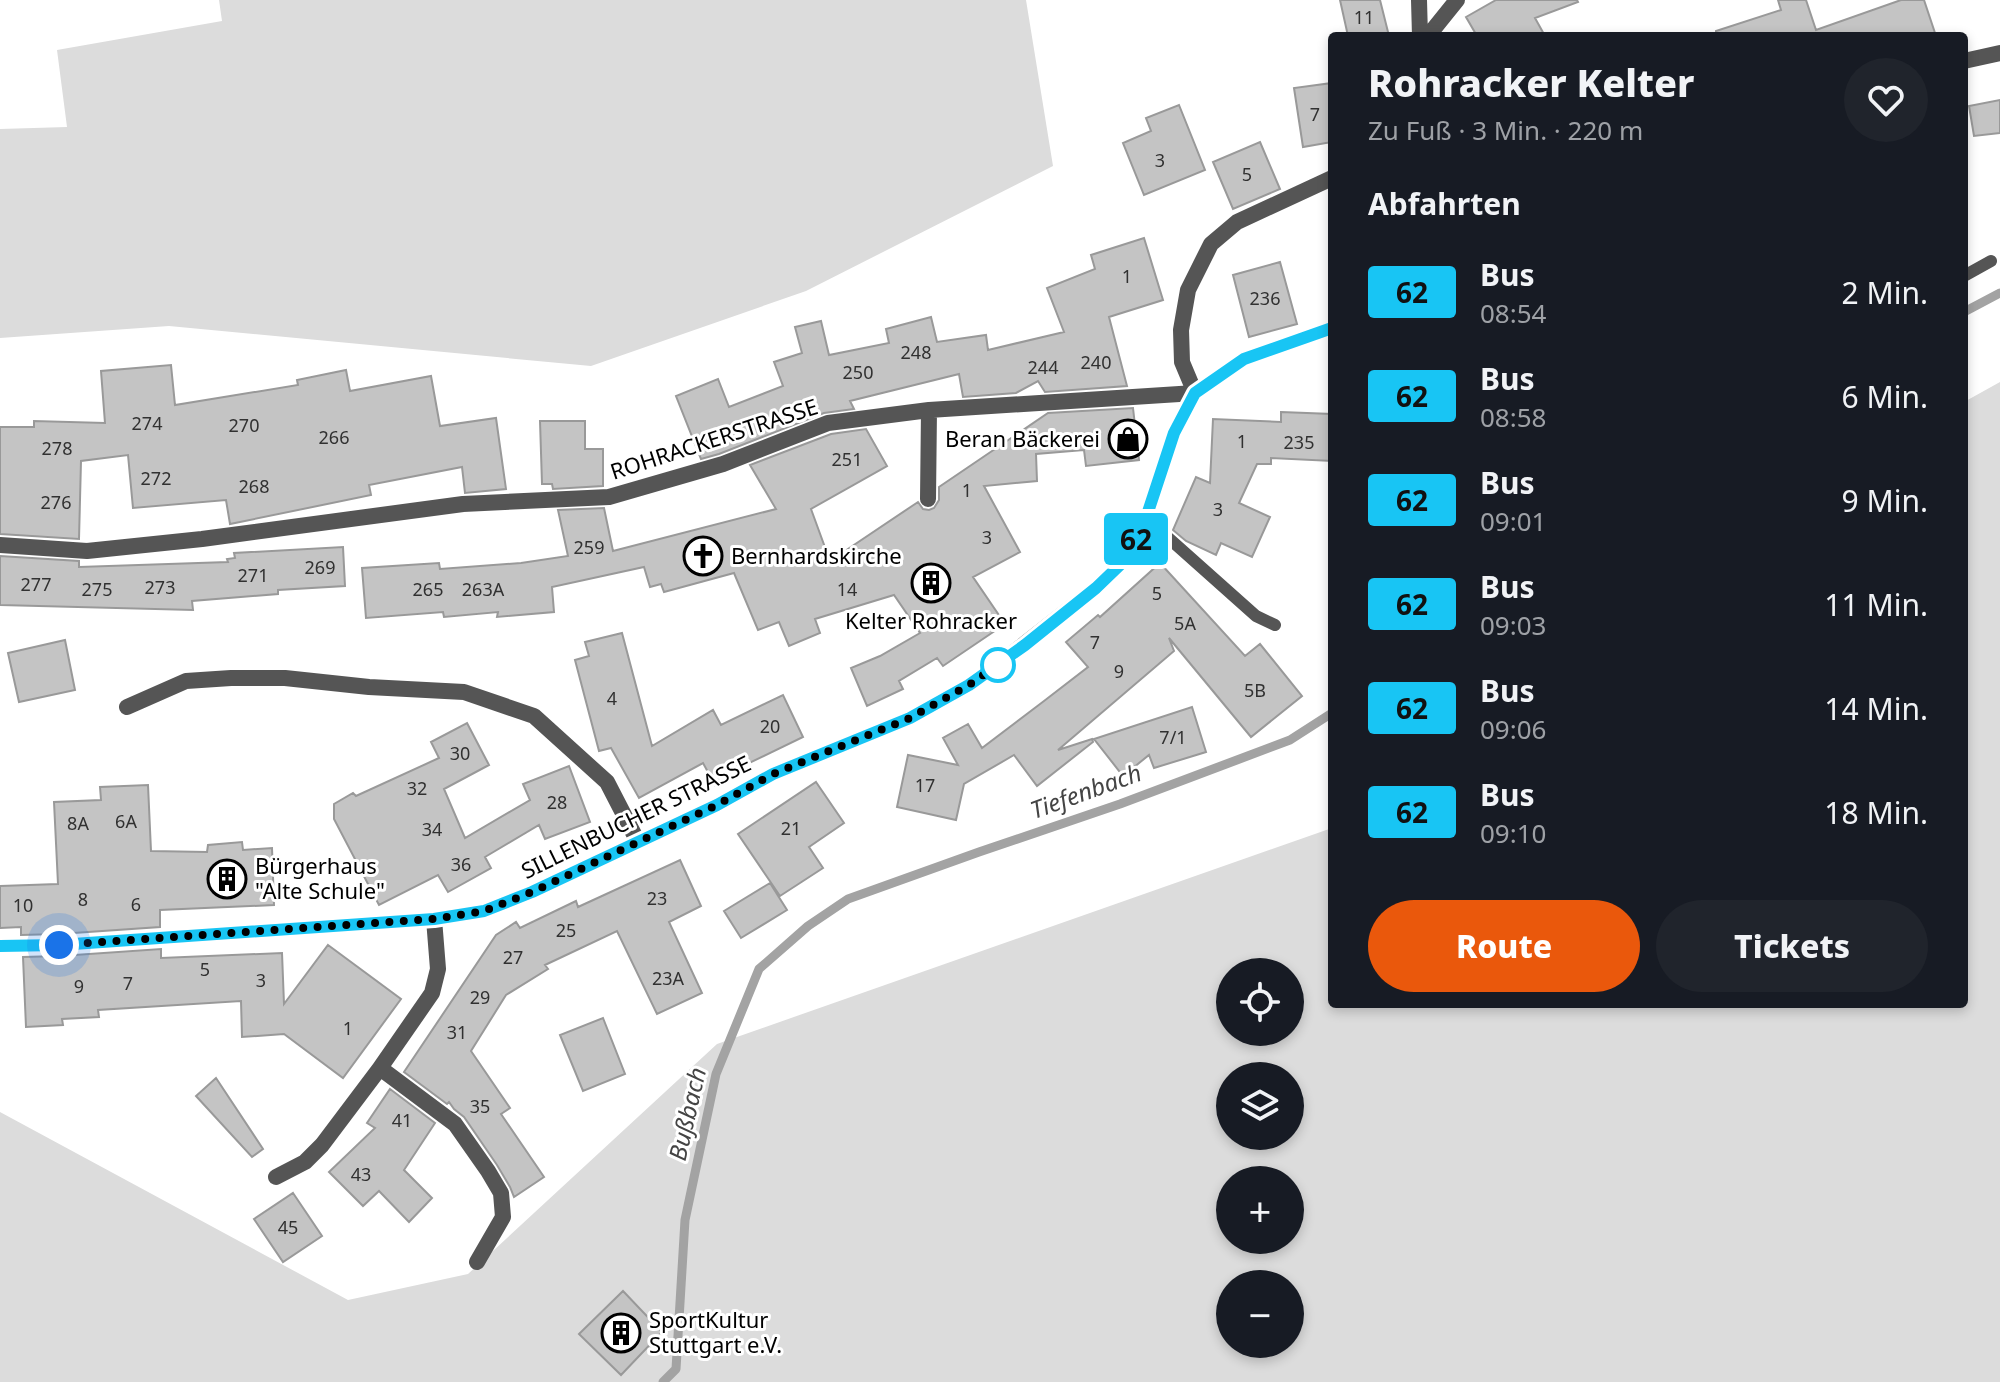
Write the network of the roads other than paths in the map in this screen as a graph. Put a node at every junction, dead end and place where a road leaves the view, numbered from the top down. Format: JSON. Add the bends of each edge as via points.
{"nodes":[{"id":1,"x":1419,"y":0,"type":"edge"},
{"id":2,"x":1457,"y":0,"type":"edge"},
{"id":3,"x":1420,"y":32,"type":"edge"},
{"id":4,"x":1431,"y":32,"type":"edge"},
{"id":5,"x":2000,"y":53,"type":"edge"},
{"id":6,"x":1968,"y":60,"type":"edge"},
{"id":7,"x":1328,"y":180,"type":"edge"},
{"id":8,"x":1991,"y":261,"type":"dead end"},
{"id":9,"x":1968,"y":274,"type":"edge"},
{"id":10,"x":1328,"y":329,"type":"edge"},
{"id":11,"x":1195,"y":393,"type":"junction"},
{"id":12,"x":929,"y":410,"type":"junction"},
{"id":13,"x":928,"y":499,"type":"dead end"},
{"id":14,"x":1146,"y":518,"type":"junction"},
{"id":15,"x":0,"y":545,"type":"edge"},
{"id":16,"x":1275,"y":625,"type":"dead end"},
{"id":17,"x":127,"y":707,"type":"dead end"},
{"id":18,"x":638,"y":842,"type":"junction"},
{"id":19,"x":434,"y":919,"type":"junction"},
{"id":20,"x":0,"y":946,"type":"edge"},
{"id":21,"x":380,"y":1068,"type":"junction"},
{"id":22,"x":276,"y":1177,"type":"dead end"},
{"id":23,"x":477,"y":1262,"type":"dead end"}],
"edges":[{"from":1,"to":3,"type":"street"},
{"from":2,"to":4,"type":"street"},
{"from":5,"to":6,"type":"street"},
{"from":7,"to":11,"type":"street","via":[[1237,222],[1211,244],[1188,290],[1181,330],[1182,362]]},
{"from":8,"to":9,"type":"lane"},
{"from":10,"to":11,"type":"street","via":[[1244,359]]},
{"from":11,"to":12,"type":"street","name":"ROHRACKERSTRASSE"},
{"from":11,"to":14,"type":"street","name":"SILLENBUCHER STRASSE","via":[[1174,433]]},
{"from":12,"to":13,"type":"street"},
{"from":12,"to":15,"type":"street","name":"ROHRACKERSTRASSE","via":[[828,423],[723,464],[609,497],[463,504],[87,551]]},
{"from":14,"to":16,"type":"lane","via":[[1256,616]]},
{"from":14,"to":18,"type":"street","name":"SILLENBUCHER STRASSE","via":[[1124,561],[1096,588],[969,685],[910,718],[773,774]]},
{"from":17,"to":18,"type":"street","via":[[186,681],[231,678],[464,692],[534,716],[607,782]]},
{"from":18,"to":19,"type":"street","name":"SILLENBUCHER STRASSE","via":[[484,911]]},
{"from":19,"to":20,"type":"street","name":"SILLENBUCHER STRASSE"},
{"from":19,"to":21,"type":"street","via":[[438,969],[432,993]]},
{"from":21,"to":22,"type":"street","via":[[322,1145],[305,1162]]},
{"from":21,"to":23,"type":"street","via":[[455,1124],[501,1193],[503,1217]]}]}
